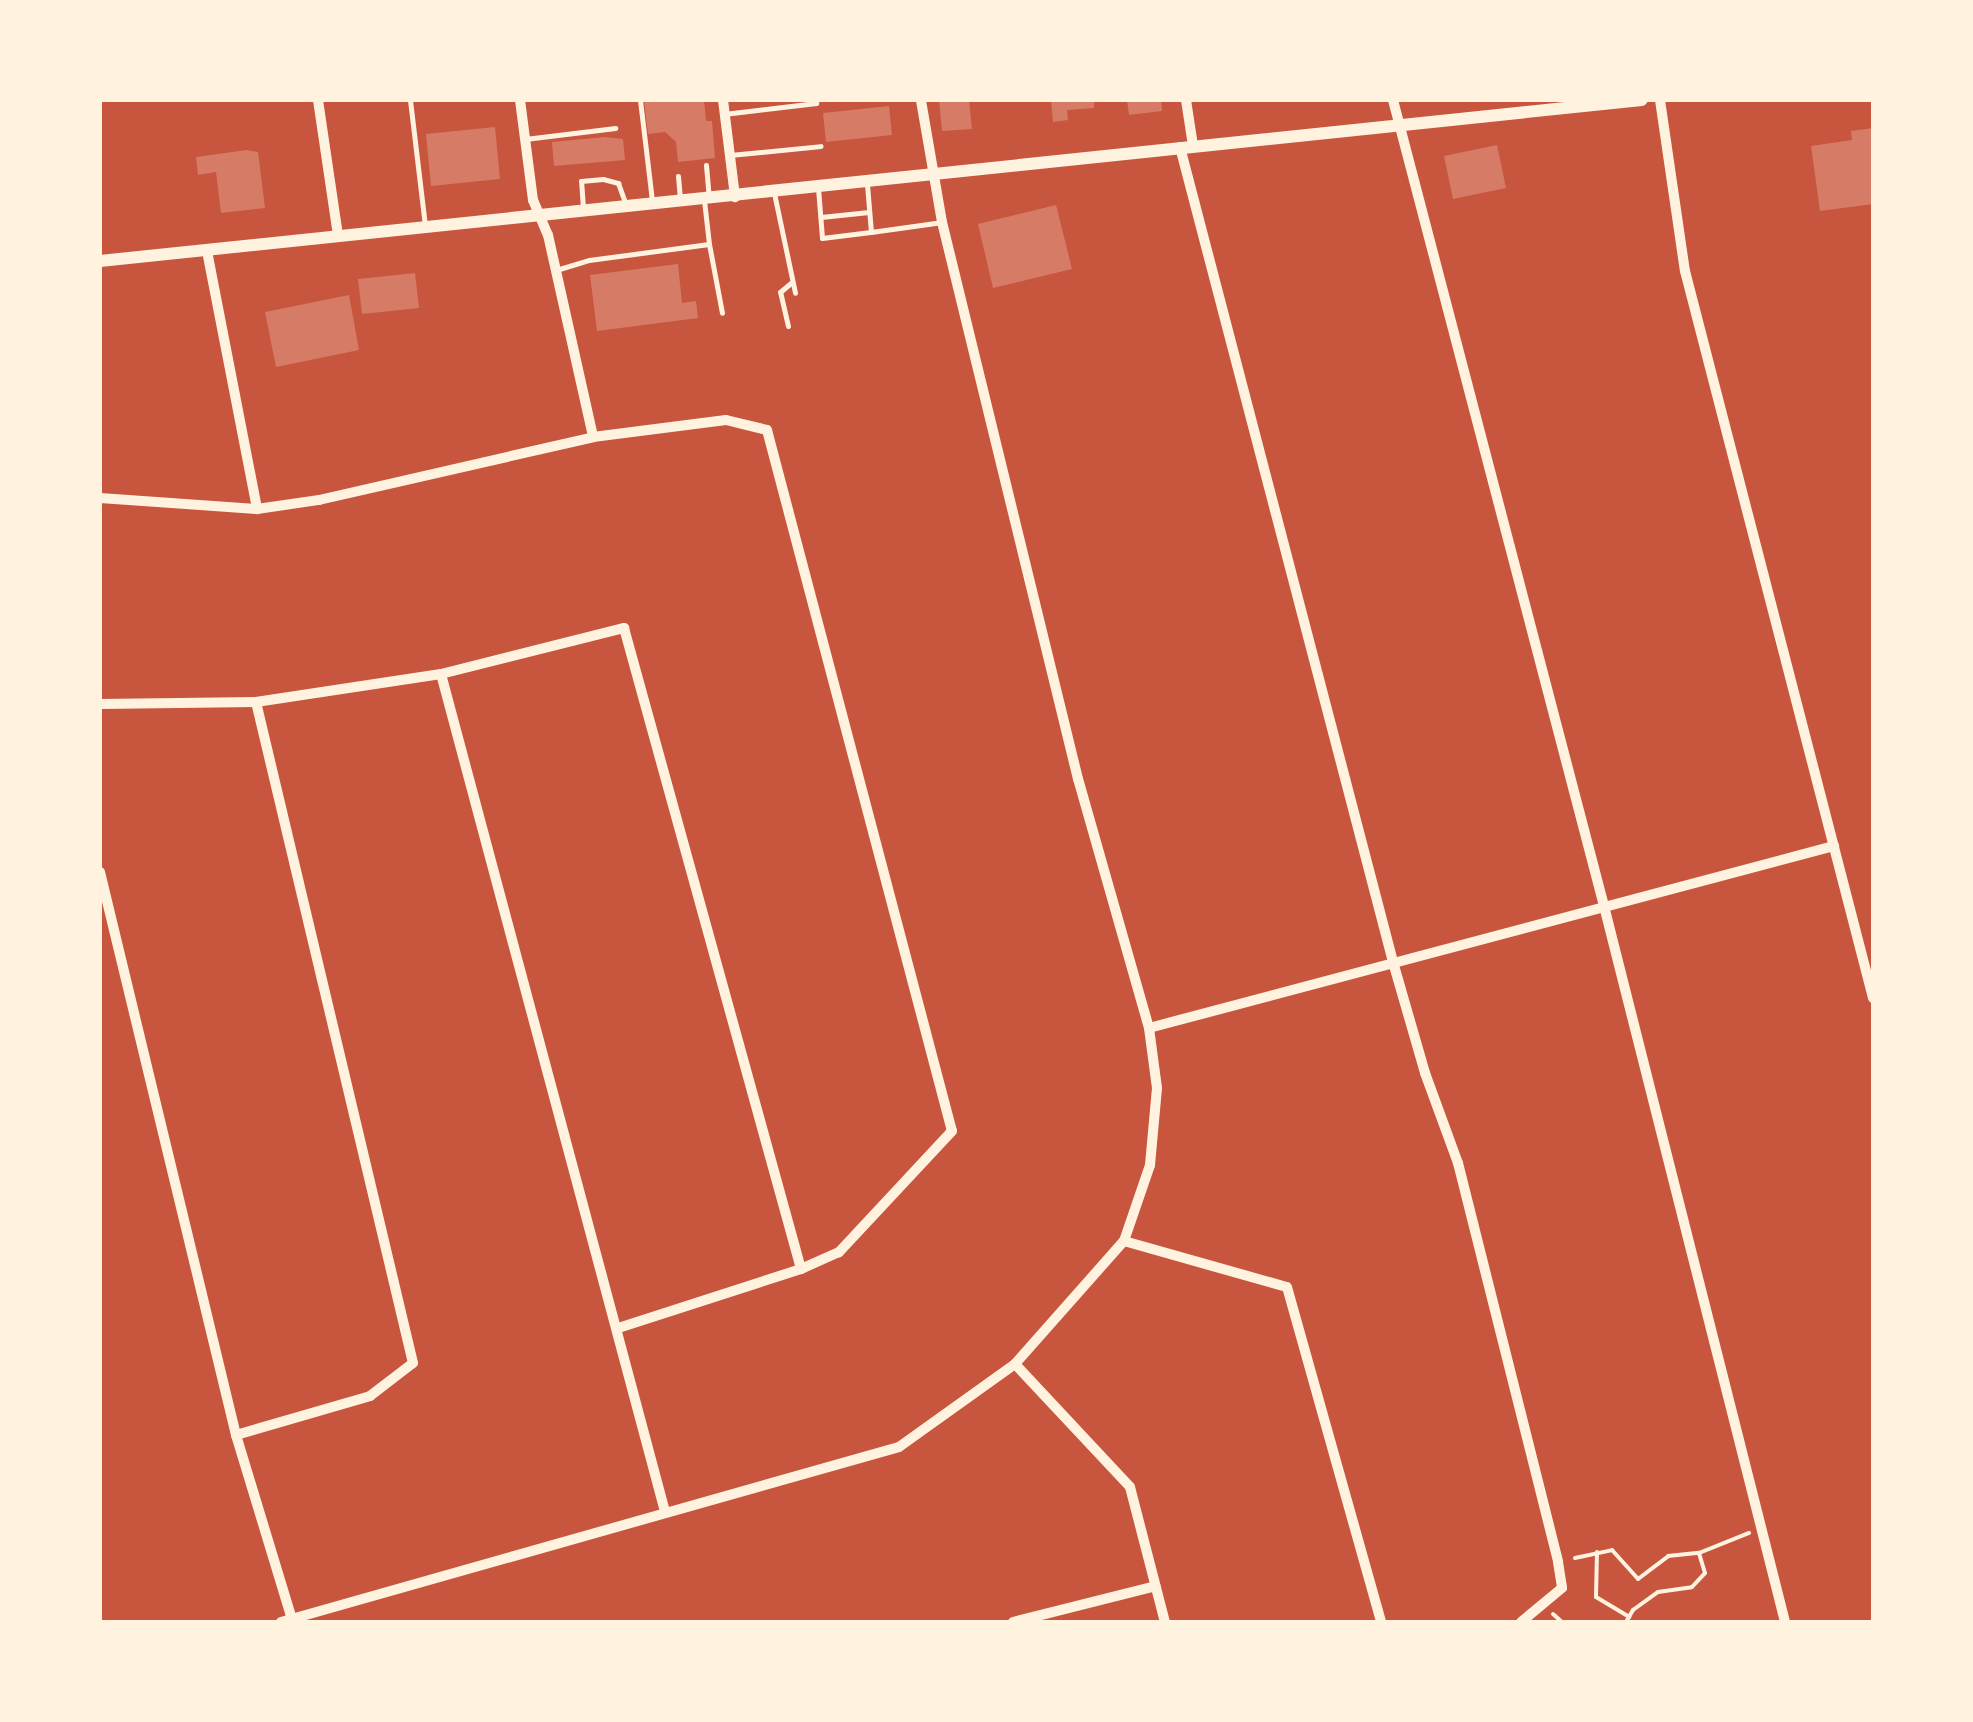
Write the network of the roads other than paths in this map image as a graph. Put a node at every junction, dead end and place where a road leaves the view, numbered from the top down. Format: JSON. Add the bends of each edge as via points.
{"nodes":[{"id":1,"x":318,"y":100,"type":"edge"},
{"id":2,"x":410,"y":100,"type":"edge"},
{"id":3,"x":520,"y":100,"type":"edge"},
{"id":4,"x":640,"y":100,"type":"edge"},
{"id":5,"x":722,"y":100,"type":"edge"},
{"id":6,"x":921,"y":100,"type":"edge"},
{"id":7,"x":1186,"y":100,"type":"edge"},
{"id":8,"x":1393,"y":100,"type":"edge"},
{"id":9,"x":1633,"y":100,"type":"edge"},
{"id":10,"x":1660,"y":100,"type":"edge"},
{"id":11,"x":816,"y":103,"type":"dead end"},
{"id":12,"x":1583,"y":103,"type":"edge"},
{"id":13,"x":724,"y":114,"type":"junction"},
{"id":14,"x":1396,"y":126,"type":"junction"},
{"id":15,"x":614,"y":128,"type":"dead end"},
{"id":16,"x":525,"y":139,"type":"junction"},
{"id":17,"x":821,"y":146,"type":"dead end"},
{"id":18,"x":1186,"y":146,"type":"junction"},
{"id":19,"x":730,"y":155,"type":"junction"},
{"id":20,"x":706,"y":165,"type":"dead end"},
{"id":21,"x":678,"y":176,"type":"dead end"},
{"id":22,"x":932,"y":176,"type":"junction"},
{"id":23,"x":866,"y":183,"type":"junction"},
{"id":24,"x":818,"y":188,"type":"junction"},
{"id":25,"x":774,"y":192,"type":"junction"},
{"id":26,"x":734,"y":197,"type":"junction"},
{"id":27,"x":707,"y":200,"type":"junction"},
{"id":28,"x":681,"y":202,"type":"junction"},
{"id":29,"x":652,"y":205,"type":"junction"},
{"id":30,"x":626,"y":208,"type":"junction"},
{"id":31,"x":584,"y":212,"type":"junction"},
{"id":32,"x":869,"y":212,"type":"junction"},
{"id":33,"x":540,"y":218,"type":"junction"},
{"id":34,"x":821,"y":218,"type":"junction"},
{"id":35,"x":942,"y":222,"type":"junction"},
{"id":36,"x":425,"y":230,"type":"junction"},
{"id":37,"x":871,"y":232,"type":"junction"},
{"id":38,"x":338,"y":236,"type":"junction"},
{"id":39,"x":709,"y":244,"type":"junction"},
{"id":40,"x":207,"y":251,"type":"junction"},
{"id":41,"x":100,"y":261,"type":"edge"},
{"id":42,"x":556,"y":270,"type":"junction"},
{"id":43,"x":792,"y":282,"type":"junction"},
{"id":44,"x":794,"y":293,"type":"dead end"},
{"id":45,"x":722,"y":313,"type":"dead end"},
{"id":46,"x":788,"y":326,"type":"dead end"},
{"id":47,"x":593,"y":437,"type":"junction"},
{"id":48,"x":100,"y":498,"type":"edge"},
{"id":49,"x":257,"y":509,"type":"junction"},
{"id":50,"x":441,"y":674,"type":"junction"},
{"id":51,"x":256,"y":702,"type":"junction"},
{"id":52,"x":100,"y":704,"type":"edge"},
{"id":53,"x":1834,"y":846,"type":"junction"},
{"id":54,"x":100,"y":872,"type":"edge"},
{"id":55,"x":1604,"y":906,"type":"junction"},
{"id":56,"x":1393,"y":962,"type":"junction"},
{"id":57,"x":1873,"y":998,"type":"edge"},
{"id":58,"x":1149,"y":1028,"type":"junction"},
{"id":59,"x":1124,"y":1241,"type":"junction"},
{"id":60,"x":801,"y":1270,"type":"junction"},
{"id":61,"x":618,"y":1328,"type":"junction"},
{"id":62,"x":1015,"y":1364,"type":"junction"},
{"id":63,"x":236,"y":1435,"type":"junction"},
{"id":64,"x":665,"y":1512,"type":"junction"},
{"id":65,"x":1156,"y":1586,"type":"junction"},
{"id":66,"x":287,"y":1621,"type":"edge"},
{"id":67,"x":1014,"y":1622,"type":"edge"},
{"id":68,"x":1166,"y":1622,"type":"edge"},
{"id":69,"x":1381,"y":1622,"type":"edge"},
{"id":70,"x":1522,"y":1622,"type":"edge"},
{"id":71,"x":1785,"y":1622,"type":"edge"}],
"edges":[{"from":1,"to":38,"type":"street"},
{"from":2,"to":36,"type":"lane"},
{"from":3,"to":16,"type":"street"},
{"from":4,"to":29,"type":"lane"},
{"from":5,"to":13,"type":"street"},
{"from":6,"to":22,"type":"street"},
{"from":7,"to":18,"type":"street"},
{"from":8,"to":14,"type":"street"},
{"from":9,"to":12,"type":"street"},
{"from":10,"to":53,"type":"street","via":[[1684,271]]},
{"from":11,"to":13,"type":"lane"},
{"from":12,"to":14,"type":"street"},
{"from":13,"to":19,"type":"street"},
{"from":14,"to":18,"type":"street"},
{"from":14,"to":55,"type":"street"},
{"from":15,"to":16,"type":"lane"},
{"from":16,"to":33,"type":"street"},
{"from":17,"to":19,"type":"lane"},
{"from":18,"to":22,"type":"street"},
{"from":18,"to":56,"type":"street"},
{"from":19,"to":26,"type":"street"},
{"from":20,"to":27,"type":"lane"},
{"from":21,"to":28,"type":"lane"},
{"from":22,"to":23,"type":"street"},
{"from":22,"to":35,"type":"street"},
{"from":23,"to":24,"type":"street"},
{"from":23,"to":32,"type":"lane"},
{"from":24,"to":25,"type":"street"},
{"from":24,"to":34,"type":"lane"},
{"from":25,"to":26,"type":"street"},
{"from":25,"to":43,"type":"lane"},
{"from":26,"to":27,"type":"street"},
{"from":27,"to":28,"type":"street"},
{"from":27,"to":39,"type":"lane"},
{"from":28,"to":29,"type":"street"},
{"from":29,"to":30,"type":"street"},
{"from":30,"to":31,"type":"street"},
{"from":30,"to":31,"type":"lane","via":[[614,180],[581,181]]},
{"from":31,"to":33,"type":"street"},
{"from":32,"to":34,"type":"lane"},
{"from":32,"to":37,"type":"lane"},
{"from":33,"to":36,"type":"street"},
{"from":33,"to":42,"type":"street"},
{"from":34,"to":37,"type":"lane","via":[[822,238]]},
{"from":35,"to":37,"type":"lane"},
{"from":35,"to":58,"type":"street","via":[[1078,779]]},
{"from":36,"to":38,"type":"street"},
{"from":38,"to":40,"type":"street"},
{"from":39,"to":42,"type":"lane"},
{"from":39,"to":45,"type":"lane"},
{"from":40,"to":41,"type":"street"},
{"from":40,"to":49,"type":"street"},
{"from":42,"to":47,"type":"street"},
{"from":43,"to":44,"type":"lane"},
{"from":43,"to":46,"type":"lane","via":[[780,292]]},
{"from":47,"to":49,"type":"street"},
{"from":47,"to":60,"type":"street","via":[[726,420],[767,430],[952,1131],[840,1252]]},
{"from":48,"to":49,"type":"street"},
{"from":50,"to":51,"type":"street"},
{"from":50,"to":60,"type":"street","via":[[624,628]]},
{"from":50,"to":61,"type":"street"},
{"from":51,"to":52,"type":"street"},
{"from":51,"to":63,"type":"street","via":[[413,1364],[370,1396]]},
{"from":53,"to":55,"type":"street"},
{"from":53,"to":57,"type":"street"},
{"from":54,"to":63,"type":"street"},
{"from":55,"to":56,"type":"street"},
{"from":55,"to":71,"type":"street"},
{"from":56,"to":58,"type":"street"},
{"from":56,"to":70,"type":"street","via":[[1458,1163],[1558,1562],[1562,1588]]},
{"from":58,"to":59,"type":"street","via":[[1157,1088],[1150,1165]]},
{"from":59,"to":62,"type":"street"},
{"from":59,"to":69,"type":"street","via":[[1287,1287]]},
{"from":60,"to":61,"type":"street"},
{"from":61,"to":64,"type":"street"},
{"from":62,"to":64,"type":"street","via":[[900,1447]]},
{"from":62,"to":65,"type":"street","via":[[1130,1487]]},
{"from":63,"to":66,"type":"street"},
{"from":64,"to":66,"type":"street"},
{"from":65,"to":67,"type":"street"},
{"from":65,"to":68,"type":"street"}]}
